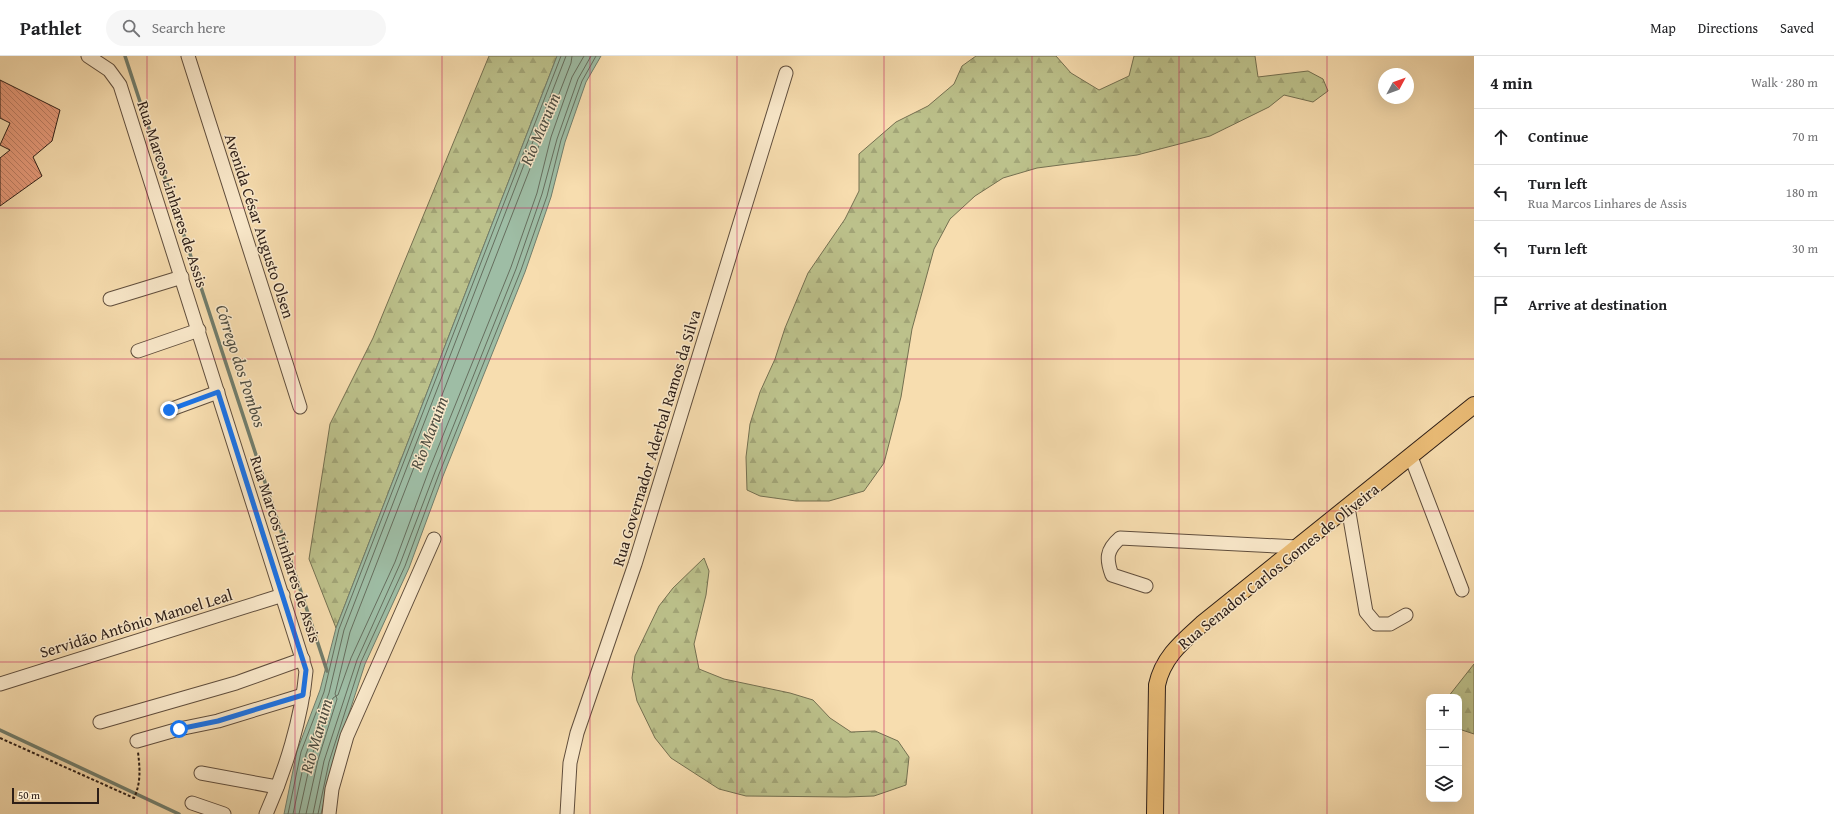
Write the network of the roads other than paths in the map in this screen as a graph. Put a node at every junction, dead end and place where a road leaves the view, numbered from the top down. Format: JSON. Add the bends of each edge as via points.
{"nodes":[{"id":1,"x":88,"y":56,"type":"edge"},
{"id":2,"x":188,"y":56,"type":"edge"},
{"id":3,"x":786,"y":73,"type":"dead end"},
{"id":4,"x":182,"y":277,"type":"junction"},
{"id":5,"x":110,"y":299,"type":"dead end"},
{"id":6,"x":199,"y":330,"type":"junction"},
{"id":7,"x":138,"y":351,"type":"dead end"},
{"id":8,"x":218,"y":392,"type":"junction"},
{"id":9,"x":1474,"y":405,"type":"edge"},
{"id":10,"x":300,"y":407,"type":"dead end"},
{"id":11,"x":169,"y":410,"type":"dead end"},
{"id":12,"x":1411,"y":457,"type":"junction"},
{"id":13,"x":1348,"y":507,"type":"junction"},
{"id":14,"x":434,"y":539,"type":"dead end"},
{"id":15,"x":1298,"y":548,"type":"junction"},
{"id":16,"x":1146,"y":586,"type":"dead end"},
{"id":17,"x":1462,"y":590,"type":"dead end"},
{"id":18,"x":283,"y":595,"type":"junction"},
{"id":19,"x":1406,"y":615,"type":"dead end"},
{"id":20,"x":303,"y":659,"type":"junction"},
{"id":21,"x":0,"y":684,"type":"edge"},
{"id":22,"x":303,"y":695,"type":"junction"},
{"id":23,"x":100,"y":722,"type":"dead end"},
{"id":24,"x":137,"y":741,"type":"road end"},
{"id":25,"x":201,"y":773,"type":"dead end"},
{"id":26,"x":277,"y":787,"type":"junction"},
{"id":27,"x":192,"y":803,"type":"dead end"},
{"id":28,"x":224,"y":814,"type":"edge"},
{"id":29,"x":266,"y":814,"type":"edge"},
{"id":30,"x":329,"y":814,"type":"edge"},
{"id":31,"x":567,"y":814,"type":"edge"},
{"id":32,"x":1156,"y":814,"type":"edge"}],
"edges":[{"from":1,"to":4,"type":"street","name":"Rua Marcos Linhares de Assis","via":[[109,70],[120,85]]},
{"from":2,"to":10,"type":"street","name":"Avenida César Augusto Olsen"},
{"from":3,"to":31,"type":"street","name":"Rua Governador Aderbal Ramos da Silva","via":[[647,526],[577,733],[570,763]]},
{"from":4,"to":5,"type":"street"},
{"from":4,"to":6,"type":"street","name":"Rua Marcos Linhares de Assis"},
{"from":6,"to":7,"type":"street"},
{"from":6,"to":8,"type":"street","name":"Rua Marcos Linhares de Assis"},
{"from":8,"to":11,"type":"street"},
{"from":8,"to":18,"type":"street","name":"Rua Marcos Linhares de Assis"},
{"from":9,"to":12,"type":"main road","name":"Rua Senador Carlos Gomes de Oliveira"},
{"from":12,"to":13,"type":"main road","name":"Rua Senador Carlos Gomes de Oliveira"},
{"from":12,"to":17,"type":"street"},
{"from":13,"to":15,"type":"main road","name":"Rua Senador Carlos Gomes de Oliveira"},
{"from":13,"to":19,"type":"street","via":[[1366,612],[1376,624],[1390,624]]},
{"from":14,"to":30,"type":"street","via":[[347,736],[332,789]]},
{"from":15,"to":16,"type":"street","via":[[1120,538],[1112,545],[1107,561],[1112,575]]},
{"from":15,"to":32,"type":"main road","name":"Rua Senador Carlos Gomes de Oliveira","via":[[1203,623],[1163,666],[1157,685],[1156,702]]},
{"from":18,"to":20,"type":"street","name":"Rua Marcos Linhares de Assis"},
{"from":18,"to":21,"type":"street","name":"Servidão Antônio Manoel Leal"},
{"from":20,"to":22,"type":"street","name":"Rua Marcos Linhares de Assis","via":[[306,670]]},
{"from":20,"to":23,"type":"street","via":[[236,683]]},
{"from":22,"to":24,"type":"street","via":[[218,721]]},
{"from":22,"to":26,"type":"street","name":"Rua Marcos Linhares de Assis"},
{"from":25,"to":26,"type":"street"},
{"from":26,"to":29,"type":"street","name":"Rua Marcos Linhares de Assis"},
{"from":27,"to":28,"type":"street"}]}
